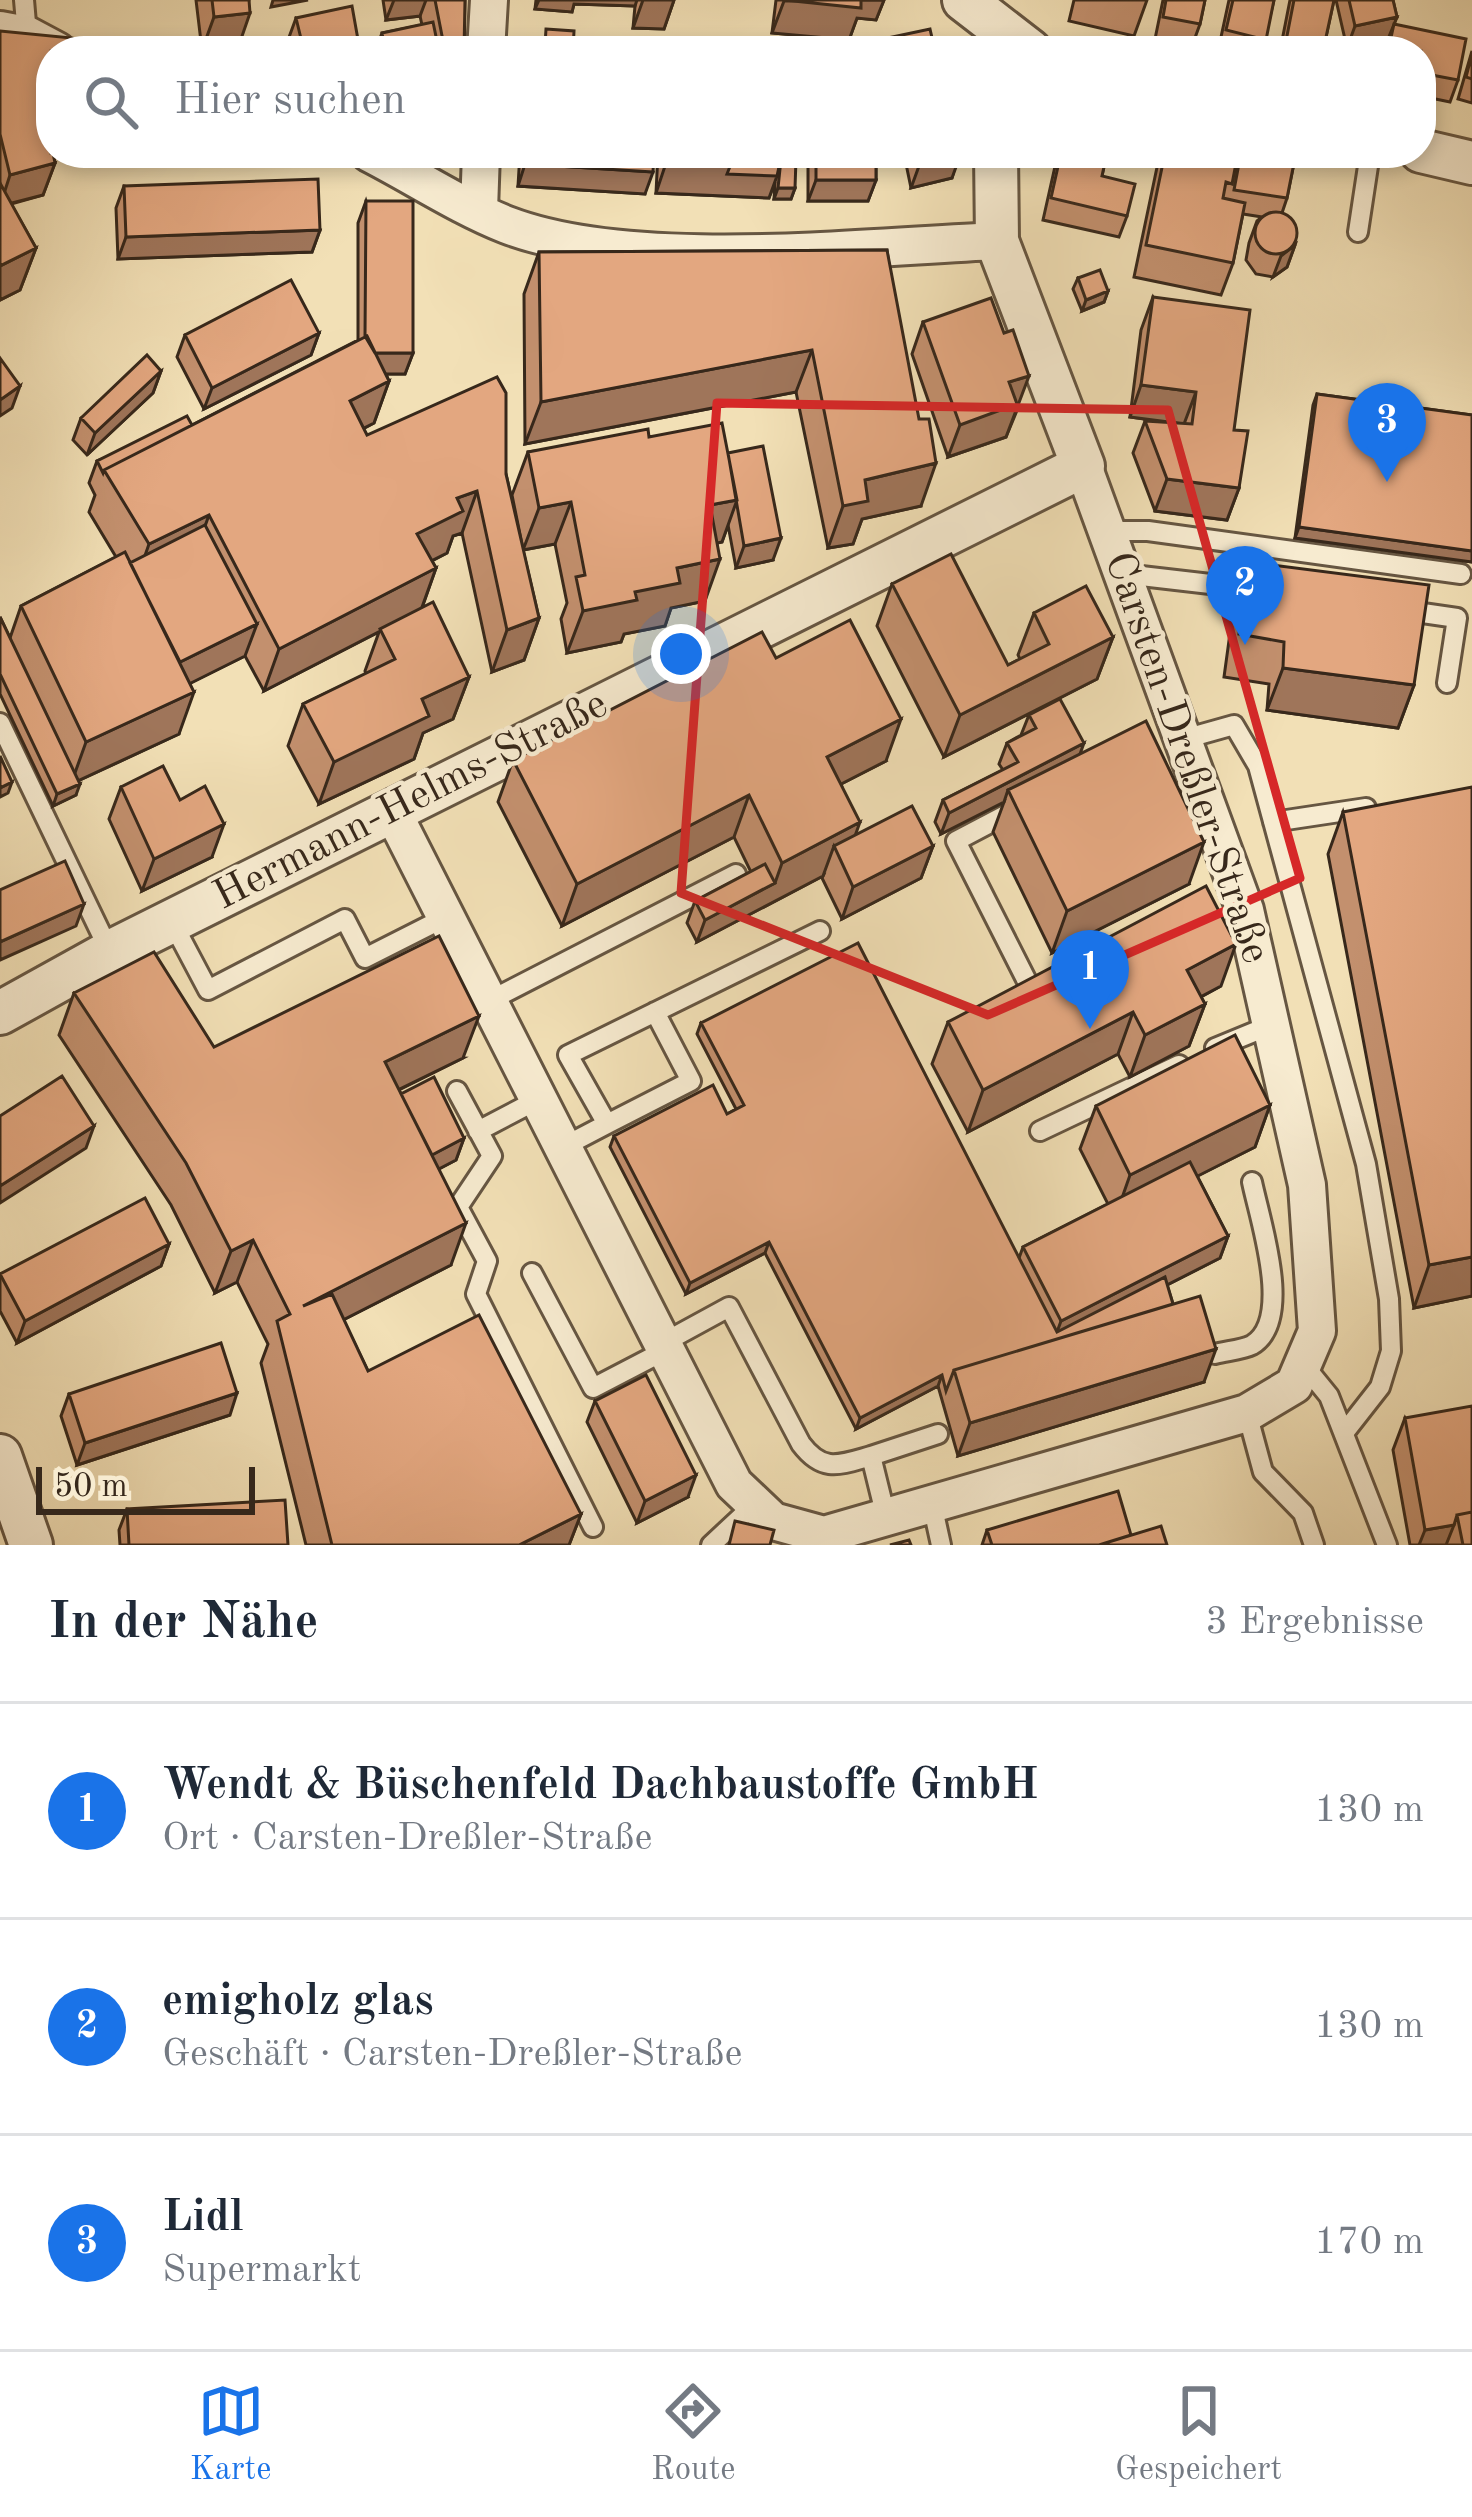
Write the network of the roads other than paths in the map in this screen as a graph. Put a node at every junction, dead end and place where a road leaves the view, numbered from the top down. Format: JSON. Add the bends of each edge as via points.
{"nodes":[{"id":1,"x":489,"y":0,"type":"edge"},
{"id":2,"x":964,"y":0,"type":"edge"},
{"id":3,"x":487,"y":36,"type":"edge"},
{"id":4,"x":1011,"y":36,"type":"edge"},
{"id":5,"x":1436,"y":155,"type":"edge"},
{"id":6,"x":1472,"y":163,"type":"edge"},
{"id":7,"x":397,"y":168,"type":"edge"},
{"id":8,"x":480,"y":168,"type":"edge"},
{"id":9,"x":996,"y":168,"type":"edge"},
{"id":10,"x":1368,"y":168,"type":"edge"},
{"id":11,"x":478,"y":210,"type":"junction"},
{"id":12,"x":1358,"y":232,"type":"dead end"},
{"id":13,"x":998,"y":241,"type":"junction"},
{"id":14,"x":1083,"y":466,"type":"junction"},
{"id":15,"x":1108,"y":531,"type":"junction"},
{"id":16,"x":1124,"y":574,"type":"junction"},
{"id":17,"x":1461,"y":574,"type":"dead end"},
{"id":18,"x":1283,"y":592,"type":"edge"},
{"id":19,"x":1370,"y":605,"type":"edge"},
{"id":20,"x":1447,"y":683,"type":"dead end"},
{"id":21,"x":0,"y":723,"type":"edge"},
{"id":22,"x":1175,"y":732,"type":"junction"},
{"id":23,"x":1033,"y":801,"type":"edge"},
{"id":24,"x":1384,"y":806,"type":"edge"},
{"id":25,"x":392,"y":811,"type":"junction"},
{"id":26,"x":1273,"y":822,"type":"junction"},
{"id":27,"x":736,"y":874,"type":"edge"},
{"id":28,"x":446,"y":916,"type":"junction"},
{"id":29,"x":172,"y":921,"type":"junction"},
{"id":30,"x":820,"y":931,"type":"dead end"},
{"id":31,"x":110,"y":952,"type":"junction"},
{"id":32,"x":1060,"y":984,"type":"edge"},
{"id":33,"x":489,"y":1001,"type":"junction"},
{"id":34,"x":655,"y":1012,"type":"junction"},
{"id":35,"x":0,"y":1013,"type":"edge"},
{"id":36,"x":1271,"y":1024,"type":"junction"},
{"id":37,"x":457,"y":1091,"type":"dead end"},
{"id":38,"x":539,"y":1100,"type":"junction"},
{"id":39,"x":607,"y":1124,"type":"junction"},
{"id":40,"x":478,"y":1131,"type":"junction"},
{"id":41,"x":1040,"y":1131,"type":"dead end"},
{"id":42,"x":563,"y":1147,"type":"junction"},
{"id":43,"x":1252,"y":1182,"type":"dead end"},
{"id":44,"x":1312,"y":1247,"type":"junction"},
{"id":45,"x":1266,"y":1254,"type":"junction"},
{"id":46,"x":532,"y":1273,"type":"dead end"},
{"id":47,"x":664,"y":1346,"type":"junction"},
{"id":48,"x":1214,"y":1354,"type":"edge"},
{"id":49,"x":1303,"y":1364,"type":"junction"},
{"id":50,"x":1247,"y":1413,"type":"junction"},
{"id":51,"x":1344,"y":1433,"type":"junction"},
{"id":52,"x":938,"y":1434,"type":"dead end"},
{"id":53,"x":0,"y":1456,"type":"edge"},
{"id":54,"x":871,"y":1456,"type":"junction"},
{"id":55,"x":755,"y":1504,"type":"junction"},
{"id":56,"x":932,"y":1504,"type":"junction"},
{"id":57,"x":886,"y":1517,"type":"junction"},
{"id":58,"x":593,"y":1527,"type":"dead end"},
{"id":59,"x":820,"y":1540,"type":"edge"},
{"id":60,"x":31,"y":1545,"type":"edge"},
{"id":61,"x":711,"y":1545,"type":"edge"},
{"id":62,"x":941,"y":1545,"type":"edge"},
{"id":63,"x":1314,"y":1545,"type":"edge"},
{"id":64,"x":1387,"y":1545,"type":"edge"}],
"edges":[{"from":1,"to":3,"type":"street"},
{"from":2,"to":4,"type":"street"},
{"from":5,"to":6,"type":"street"},
{"from":7,"to":11,"type":"street"},
{"from":8,"to":11,"type":"street"},
{"from":9,"to":13,"type":"street","name":"Carsten-Dreßler-Straße"},
{"from":10,"to":12,"type":"lane"},
{"from":11,"to":13,"type":"street","via":[[572,243],[712,252]]},
{"from":13,"to":14,"type":"street","name":"Carsten-Dreßler-Straße"},
{"from":14,"to":15,"type":"street","name":"Carsten-Dreßler-Straße"},
{"from":14,"to":25,"type":"street","name":"Hermann-Helms-Straße"},
{"from":15,"to":16,"type":"street","name":"Carsten-Dreßler-Straße"},
{"from":15,"to":17,"type":"lane"},
{"from":16,"to":18,"type":"lane"},
{"from":16,"to":22,"type":"street","name":"Carsten-Dreßler-Straße"},
{"from":19,"to":20,"type":"lane","via":[[1457,618]]},
{"from":21,"to":31,"type":"lane"},
{"from":22,"to":26,"type":"lane","via":[[1234,725],[1258,766]]},
{"from":22,"to":36,"type":"street","name":"Carsten-Dreßler-Straße"},
{"from":23,"to":32,"type":"lane","via":[[956,841],[1034,998]]},
{"from":24,"to":26,"type":"lane"},
{"from":25,"to":28,"type":"street"},
{"from":25,"to":29,"type":"street","name":"Hermann-Helms-Straße"},
{"from":26,"to":51,"type":"lane","via":[[1366,1164],[1389,1299],[1391,1351],[1380,1387]]},
{"from":27,"to":33,"type":"lane"},
{"from":28,"to":29,"type":"lane","via":[[365,958],[345,919],[208,990]]},
{"from":28,"to":33,"type":"street"},
{"from":29,"to":31,"type":"street","name":"Hermann-Helms-Straße"},
{"from":30,"to":34,"type":"lane"},
{"from":31,"to":35,"type":"street","name":"Hermann-Helms-Straße"},
{"from":33,"to":38,"type":"street"},
{"from":34,"to":39,"type":"lane","via":[[691,1081]]},
{"from":34,"to":39,"type":"lane","via":[[568,1054]]},
{"from":36,"to":41,"type":"lane"},
{"from":36,"to":44,"type":"street","name":"Carsten-Dreßler-Straße","via":[[1307,1185]]},
{"from":37,"to":40,"type":"lane"},
{"from":38,"to":40,"type":"lane"},
{"from":38,"to":42,"type":"street"},
{"from":39,"to":42,"type":"lane"},
{"from":40,"to":58,"type":"lane","via":[[492,1156],[458,1207],[487,1262],[476,1294]]},
{"from":42,"to":47,"type":"street"},
{"from":43,"to":45,"type":"lane"},
{"from":44,"to":45,"type":"lane"},
{"from":44,"to":49,"type":"street","name":"Carsten-Dreßler-Straße","via":[[1318,1330]]},
{"from":45,"to":48,"type":"lane","via":[[1272,1322],[1252,1345]]},
{"from":46,"to":47,"type":"lane","via":[[593,1388]]},
{"from":47,"to":54,"type":"lane","via":[[729,1307],[815,1462],[831,1468]]},
{"from":47,"to":55,"type":"street","via":[[734,1484]]},
{"from":49,"to":50,"type":"street","via":[[1294,1384]]},
{"from":49,"to":51,"type":"lane","via":[[1329,1396]]},
{"from":50,"to":56,"type":"street"},
{"from":50,"to":63,"type":"lane","via":[[1263,1472],[1303,1513]]},
{"from":51,"to":64,"type":"lane"},
{"from":52,"to":54,"type":"lane"},
{"from":53,"to":60,"type":"street"},
{"from":54,"to":57,"type":"lane"},
{"from":55,"to":59,"type":"street","via":[[773,1521]]},
{"from":55,"to":61,"type":"lane"},
{"from":56,"to":57,"type":"street"},
{"from":56,"to":62,"type":"lane"},
{"from":57,"to":59,"type":"street"}]}
